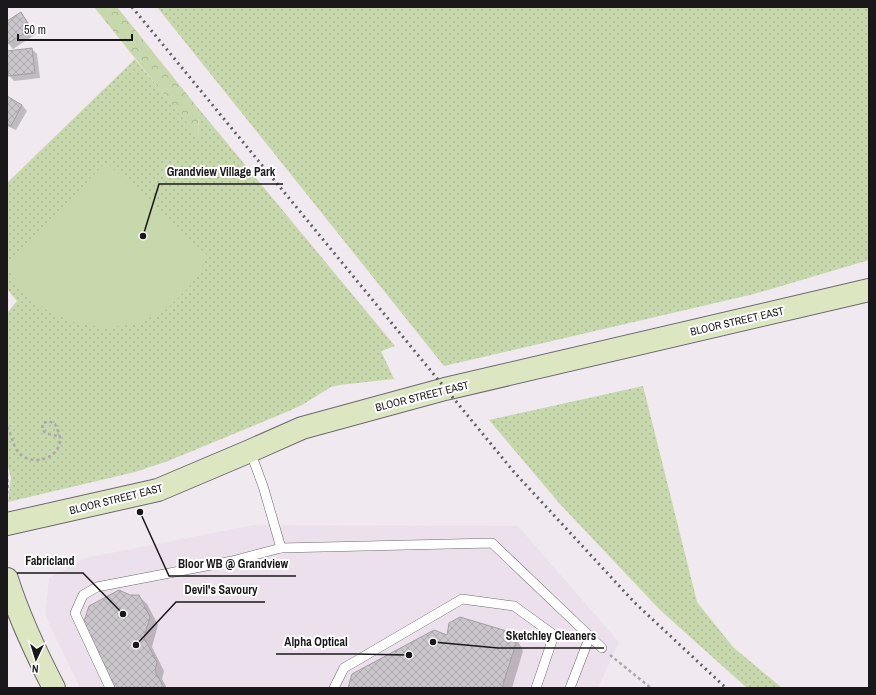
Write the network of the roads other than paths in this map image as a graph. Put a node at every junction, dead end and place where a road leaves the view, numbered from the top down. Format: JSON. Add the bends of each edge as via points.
{"nodes":[{"id":1,"x":869,"y":290,"type":"edge"},
{"id":2,"x":250,"y":452,"type":"junction"},
{"id":3,"x":7,"y":524,"type":"edge"},
{"id":4,"x":281,"y":548,"type":"junction"},
{"id":5,"x":7,"y":579,"type":"edge"},
{"id":6,"x":590,"y":636,"type":"junction"},
{"id":7,"x":602,"y":648,"type":"road end"},
{"id":8,"x":54,"y":688,"type":"edge"},
{"id":9,"x":110,"y":688,"type":"edge"},
{"id":10,"x":334,"y":688,"type":"edge"},
{"id":11,"x":536,"y":688,"type":"edge"},
{"id":12,"x":570,"y":688,"type":"edge"}],
"edges":[{"from":1,"to":2,"type":"main road","name":"BLOOR STREET EAST","via":[[415,397],[302,428]]},
{"from":2,"to":3,"type":"main road","name":"BLOOR STREET EAST","via":[[158,490]]},
{"from":2,"to":4,"type":"lane"},
{"from":4,"to":6,"type":"lane","via":[[492,543]]},
{"from":4,"to":9,"type":"lane","via":[[232,561],[96,587],[83,595],[75,613]]},
{"from":5,"to":8,"type":"main road","via":[[27,631]]},
{"from":6,"to":7,"type":"lane"},
{"from":6,"to":12,"type":"lane"},
{"from":10,"to":11,"type":"lane","via":[[344,668],[462,599],[514,606],[554,635]]}]}
